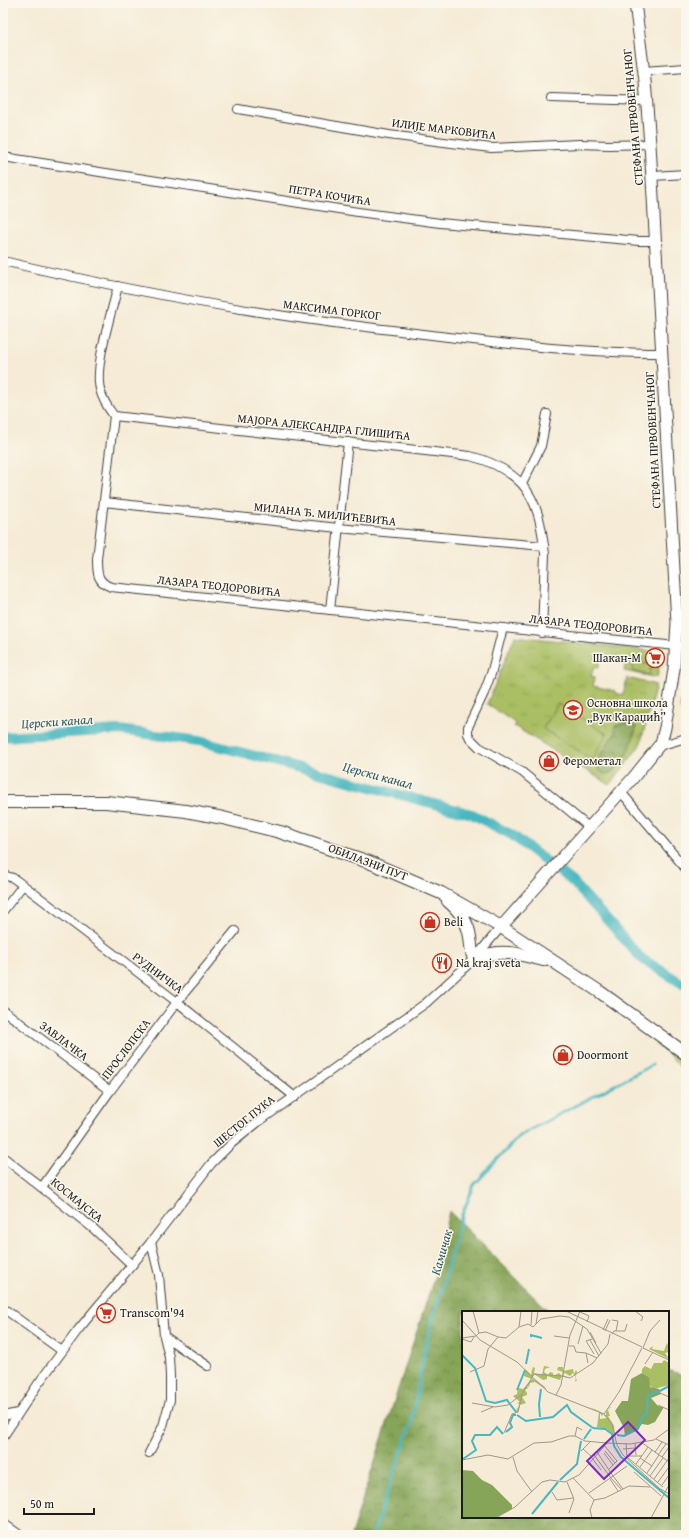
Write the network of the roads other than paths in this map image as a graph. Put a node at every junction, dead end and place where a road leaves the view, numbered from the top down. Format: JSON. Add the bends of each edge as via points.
{"nodes":[{"id":1,"x":635,"y":3,"type":"edge"},
{"id":2,"x":686,"y":68,"type":"edge"},
{"id":3,"x":644,"y":71,"type":"junction"},
{"id":4,"x":551,"y":98,"type":"dead end"},
{"id":5,"x":647,"y":101,"type":"junction"},
{"id":6,"x":238,"y":109,"type":"dead end"},
{"id":7,"x":650,"y":144,"type":"junction"},
{"id":8,"x":3,"y":157,"type":"edge"},
{"id":9,"x":686,"y":174,"type":"edge"},
{"id":10,"x":652,"y":176,"type":"junction"},
{"id":11,"x":656,"y":241,"type":"junction"},
{"id":12,"x":3,"y":261,"type":"edge"},
{"id":13,"x":118,"y":286,"type":"junction"},
{"id":14,"x":661,"y":353,"type":"junction"},
{"id":15,"x":547,"y":414,"type":"dead end"},
{"id":16,"x":114,"y":416,"type":"junction"},
{"id":17,"x":348,"y":442,"type":"junction"},
{"id":18,"x":522,"y":484,"type":"junction"},
{"id":19,"x":104,"y":502,"type":"junction"},
{"id":20,"x":338,"y":528,"type":"junction"},
{"id":21,"x":544,"y":546,"type":"junction"},
{"id":22,"x":330,"y":610,"type":"junction"},
{"id":23,"x":503,"y":628,"type":"junction"},
{"id":24,"x":542,"y":633,"type":"junction"},
{"id":25,"x":676,"y":646,"type":"junction"},
{"id":26,"x":686,"y":738,"type":"edge"},
{"id":27,"x":658,"y":746,"type":"junction"},
{"id":28,"x":621,"y":792,"type":"junction"},
{"id":29,"x":3,"y":802,"type":"edge"},
{"id":30,"x":590,"y":828,"type":"junction"},
{"id":31,"x":686,"y":869,"type":"edge"},
{"id":32,"x":3,"y":875,"type":"edge"},
{"id":33,"x":23,"y":885,"type":"junction"},
{"id":34,"x":441,"y":893,"type":"junction"},
{"id":35,"x":3,"y":911,"type":"edge"},
{"id":36,"x":501,"y":927,"type":"junction"},
{"id":37,"x":235,"y":931,"type":"dead end"},
{"id":38,"x":474,"y":959,"type":"junction"},
{"id":39,"x":550,"y":960,"type":"junction"},
{"id":40,"x":177,"y":1002,"type":"junction"},
{"id":41,"x":3,"y":1010,"type":"edge"},
{"id":42,"x":686,"y":1054,"type":"edge"},
{"id":43,"x":110,"y":1091,"type":"junction"},
{"id":44,"x":294,"y":1097,"type":"junction"},
{"id":45,"x":3,"y":1157,"type":"edge"},
{"id":46,"x":42,"y":1187,"type":"junction"},
{"id":47,"x":151,"y":1242,"type":"junction"},
{"id":48,"x":132,"y":1265,"type":"junction"},
{"id":49,"x":3,"y":1308,"type":"edge"},
{"id":50,"x":164,"y":1336,"type":"junction"},
{"id":51,"x":62,"y":1351,"type":"junction"},
{"id":52,"x":208,"y":1366,"type":"dead end"},
{"id":53,"x":18,"y":1413,"type":"junction"},
{"id":54,"x":3,"y":1416,"type":"edge"},
{"id":55,"x":3,"y":1437,"type":"edge"},
{"id":56,"x":149,"y":1454,"type":"dead end"},
{"id":57,"x":3,"y":1523,"type":"edge"},
{"id":58,"x":20,"y":1535,"type":"edge"}],
"edges":[{"from":1,"to":3,"type":"street","name":"СТЕФАНА ПРВОВЕНЧАНОГ"},
{"from":2,"to":3,"type":"street"},
{"from":3,"to":5,"type":"street","name":"СТЕФАНА ПРВОВЕНЧАНОГ"},
{"from":4,"to":5,"type":"street"},
{"from":5,"to":7,"type":"street","name":"СТЕФАНА ПРВОВЕНЧАНОГ"},
{"from":6,"to":7,"type":"street","name":"ИЛИЈЕ МАРКОВИЋА","via":[[389,135],[491,148]]},
{"from":7,"to":10,"type":"street","name":"СТЕФАНА ПРВОВЕНЧАНОГ"},
{"from":8,"to":11,"type":"street","name":"ПЕТРА КОЧИЋА","via":[[440,223]]},
{"from":9,"to":10,"type":"street"},
{"from":10,"to":11,"type":"street","name":"СТЕФАНА ПРВОВЕНЧАНОГ"},
{"from":11,"to":14,"type":"street","name":"СТЕФАНА ПРВОВЕНЧАНОГ"},
{"from":12,"to":13,"type":"street","name":"МАКСИМА ГОРКОГ"},
{"from":13,"to":14,"type":"street","name":"МАКСИМА ГОРКОГ","via":[[285,316],[461,338],[587,351]]},
{"from":13,"to":16,"type":"street","via":[[102,350],[99,380],[103,398]]},
{"from":14,"to":25,"type":"street","name":"СТЕФАНА ПРВОВЕНЧАНОГ"},
{"from":15,"to":18,"type":"street","via":[[541,446]]},
{"from":16,"to":17,"type":"street","name":"МАЈОРА АЛЕКСАНДРА ГЛИШИЋА"},
{"from":16,"to":19,"type":"street","name":"ЛАЗАРА ТЕОДОРОВИЋА"},
{"from":17,"to":18,"type":"street","name":"МАЈОРА АЛЕКСАНДРА ГЛИШИЋА","via":[[484,459],[501,467]]},
{"from":17,"to":20,"type":"street"},
{"from":18,"to":21,"type":"street","name":"МАЈОРА АЛЕКСАНДРА ГЛИШИЋА","via":[[535,504]]},
{"from":19,"to":20,"type":"street","name":"МИЛАНА Ђ. МИЛИЋЕВИЋА"},
{"from":19,"to":22,"type":"street","name":"ЛАЗАРА ТЕОДОРОВИЋА","via":[[96,559],[98,576],[104,585]]},
{"from":20,"to":21,"type":"street","name":"МИЛАНА Ђ. МИЛИЋЕВИЋА"},
{"from":20,"to":22,"type":"street"},
{"from":21,"to":24,"type":"street","name":"МАЈОРА АЛЕКСАНДРА ГЛИШИЋА"},
{"from":22,"to":23,"type":"street","name":"ЛАЗАРА ТЕОДОРОВИЋА"},
{"from":23,"to":24,"type":"street","name":"ЛАЗАРА ТЕОДОРОВИЋА"},
{"from":23,"to":30,"type":"street","via":[[491,674],[468,727],[468,734],[479,747],[522,772]]},
{"from":24,"to":25,"type":"street","name":"ЛАЗАРА ТЕОДОРОВИЋА"},
{"from":25,"to":27,"type":"street","name":"СТЕФАНА ПРВОВЕНЧАНОГ","via":[[665,728]]},
{"from":26,"to":27,"type":"street"},
{"from":27,"to":28,"type":"street","name":"СТЕФАНА ПРВОВЕНЧАНОГ"},
{"from":28,"to":30,"type":"street","name":"СТЕФАНА ПРВОВЕНЧАНОГ"},
{"from":28,"to":31,"type":"street"},
{"from":29,"to":34,"type":"main road","name":"ОБИЛАЗНИ ПУТ","via":[[123,804],[223,818],[332,848],[396,872]]},
{"from":30,"to":36,"type":"street","name":"СТЕФАНА ПРВОВЕНЧАНОГ"},
{"from":32,"to":33,"type":"street","name":"РУДНИЧКА"},
{"from":33,"to":35,"type":"street"},
{"from":33,"to":40,"type":"street","name":"РУДНИЧКА"},
{"from":34,"to":36,"type":"main road","name":"ОБИЛАЗНИ ПУТ"},
{"from":34,"to":38,"type":"main road","via":[[464,918]]},
{"from":36,"to":38,"type":"street","name":"ШЕСТОГ ПУКА"},
{"from":36,"to":39,"type":"main road","name":"ОБИЛАЗНИ ПУТ"},
{"from":37,"to":40,"type":"street","name":"ПРОСЛОПСКА"},
{"from":38,"to":39,"type":"main road","via":[[509,952]]},
{"from":38,"to":44,"type":"street","name":"ШЕСТОГ ПУКА","via":[[426,1003]]},
{"from":39,"to":42,"type":"main road","name":"ОБИЛАЗНИ ПУТ","via":[[600,992]]},
{"from":40,"to":43,"type":"street","name":"ПРОСЛОПСКА"},
{"from":40,"to":44,"type":"street","name":"РУДНИЧКА"},
{"from":41,"to":43,"type":"street","name":"ЗАВЛАЧКА"},
{"from":43,"to":46,"type":"street","name":"ПРОСЛОПСКА"},
{"from":44,"to":47,"type":"street","name":"ШЕСТОГ ПУКА","via":[[256,1123],[216,1159]]},
{"from":45,"to":46,"type":"street","name":"КОСМАЈСКА"},
{"from":46,"to":48,"type":"street","name":"КОСМАЈСКА","via":[[94,1229]]},
{"from":47,"to":48,"type":"street","name":"ШЕСТОГ ПУКА"},
{"from":47,"to":50,"type":"street","via":[[159,1275]]},
{"from":48,"to":51,"type":"street","name":"ШЕСТОГ ПУКА"},
{"from":49,"to":51,"type":"street"},
{"from":50,"to":52,"type":"street"},
{"from":50,"to":56,"type":"street","via":[[169,1358],[170,1400],[163,1426]]},
{"from":51,"to":53,"type":"street","name":"ШЕСТОГ ПУКА"},
{"from":53,"to":54,"type":"street"},
{"from":53,"to":55,"type":"street","name":"ШЕСТОГ ПУКА"},
{"from":57,"to":58,"type":"street"}]}
